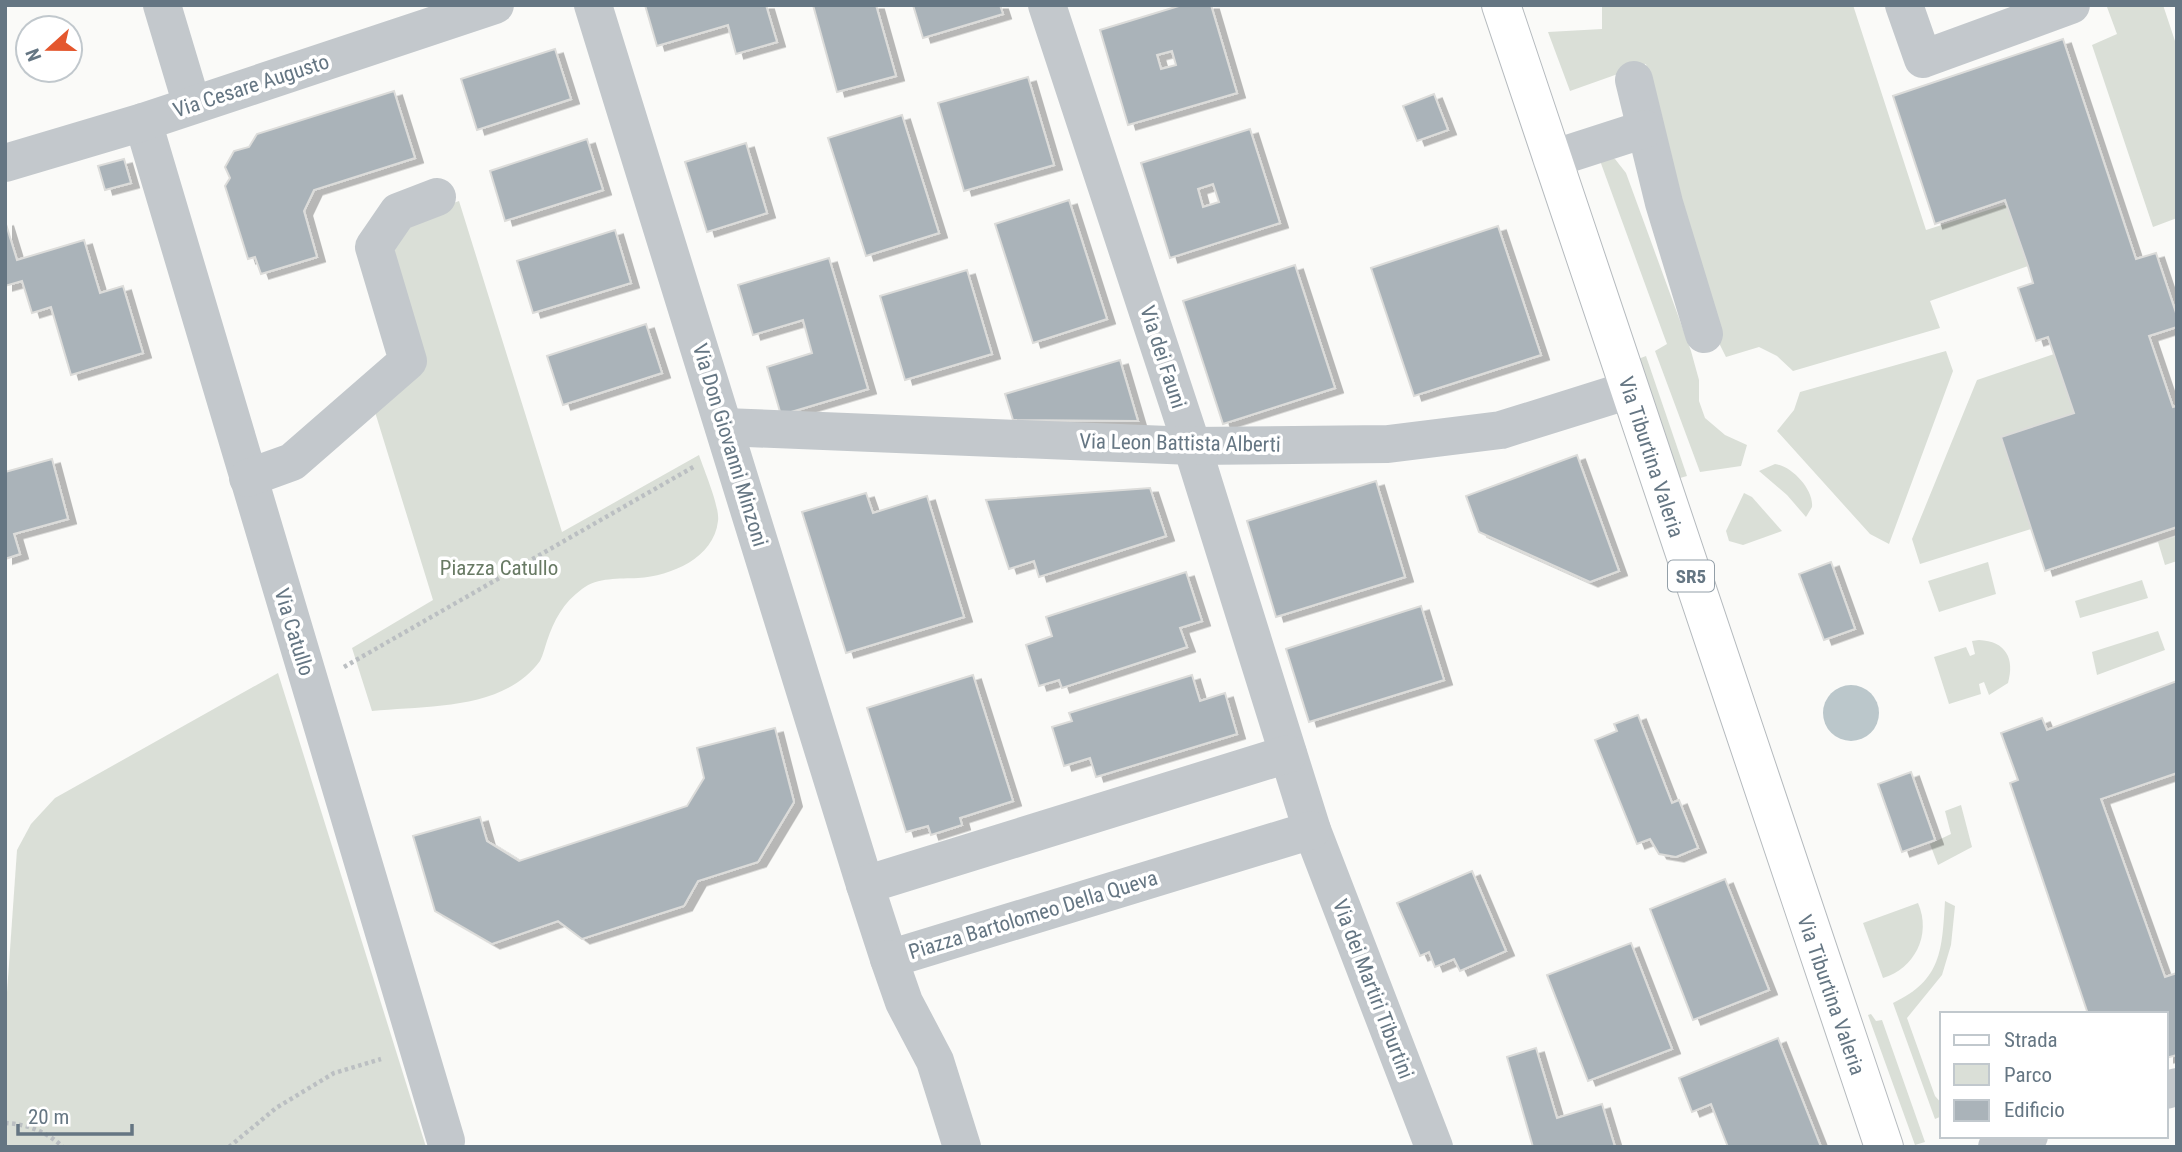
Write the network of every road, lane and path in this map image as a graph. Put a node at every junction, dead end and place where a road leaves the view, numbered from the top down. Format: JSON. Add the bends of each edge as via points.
{"nodes":[{"id":1,"x":162,"y":5,"type":"edge"},
{"id":2,"x":495,"y":5,"type":"edge"},
{"id":3,"x":593,"y":5,"type":"edge"},
{"id":4,"x":1047,"y":5,"type":"edge"},
{"id":5,"x":1501,"y":5,"type":"edge"},
{"id":6,"x":1904,"y":5,"type":"edge"},
{"id":7,"x":2071,"y":5,"type":"edge"},
{"id":8,"x":1634,"y":80,"type":"dead end"},
{"id":9,"x":192,"y":105,"type":"junction"},
{"id":10,"x":143,"y":122,"type":"junction"},
{"id":11,"x":1645,"y":129,"type":"junction"},
{"id":12,"x":1552,"y":159,"type":"junction"},
{"id":13,"x":5,"y":163,"type":"edge"},
{"id":14,"x":437,"y":197,"type":"dead end"},
{"id":15,"x":1704,"y":334,"type":"dead end"},
{"id":16,"x":1629,"y":390,"type":"junction"},
{"id":17,"x":727,"y":437,"type":"junction"},
{"id":18,"x":1192,"y":446,"type":"junction"},
{"id":19,"x":248,"y":478,"type":"junction"},
{"id":20,"x":310,"y":687,"type":"junction"},
{"id":21,"x":1288,"y":754,"type":"junction"},
{"id":22,"x":1312,"y":830,"type":"junction"},
{"id":23,"x":865,"y":886,"type":"junction"},
{"id":24,"x":889,"y":959,"type":"junction"},
{"id":25,"x":419,"y":1049,"type":"junction"},
{"id":26,"x":5,"y":1123,"type":"edge"},
{"id":27,"x":2023,"y":1138,"type":"edge"},
{"id":28,"x":446,"y":1141,"type":"dead end"},
{"id":29,"x":63,"y":1147,"type":"edge"},
{"id":30,"x":229,"y":1147,"type":"edge"},
{"id":31,"x":962,"y":1147,"type":"edge"},
{"id":32,"x":1434,"y":1147,"type":"edge"},
{"id":33,"x":1884,"y":1147,"type":"edge"},
{"id":34,"x":1997,"y":1147,"type":"edge"}],
"edges":[{"from":1,"to":9,"type":"street"},
{"from":2,"to":9,"type":"street","name":"Via Cesare Augusto"},
{"from":3,"to":17,"type":"street","name":"Via Don Giovanni Minzoni"},
{"from":4,"to":18,"type":"street","name":"Via dei Fauni"},
{"from":5,"to":12,"type":"main road","name":"Via Tiburtina Valeria","number":"SR5"},
{"from":6,"to":7,"type":"street","via":[[1923,59]]},
{"from":8,"to":11,"type":"street"},
{"from":9,"to":10,"type":"street","name":"Via Cesare Augusto"},
{"from":10,"to":13,"type":"street","name":"Via Cesare Augusto"},
{"from":10,"to":19,"type":"street","name":"Via Catullo"},
{"from":11,"to":12,"type":"street"},
{"from":11,"to":15,"type":"street"},
{"from":12,"to":16,"type":"main road","name":"Via Tiburtina Valeria","number":"SR5"},
{"from":14,"to":19,"type":"street","via":[[398,212],[374,247],[408,361],[292,462]]},
{"from":16,"to":18,"type":"street","name":"Via Leon Battista Alberti","via":[[1541,419],[1472,435],[1388,444]]},
{"from":16,"to":33,"type":"main road","name":"Via Tiburtina Valeria","number":"SR5"},
{"from":17,"to":18,"type":"street","name":"Via Leon Battista Alberti"},
{"from":17,"to":20,"type":"path"},
{"from":17,"to":23,"type":"street","name":"Via Don Giovanni Minzoni"},
{"from":18,"to":21,"type":"street","name":"Via dei Fauni"},
{"from":19,"to":20,"type":"street","name":"Via Catullo"},
{"from":20,"to":25,"type":"street","name":"Via Catullo"},
{"from":21,"to":22,"type":"street","name":"Via dei Fauni"},
{"from":21,"to":23,"type":"street"},
{"from":22,"to":24,"type":"street","name":"Piazza Bartolomeo Della Queva"},
{"from":22,"to":32,"type":"street","name":"Via dei Martiri Tiburtini"},
{"from":23,"to":24,"type":"street","name":"Piazza Bartolomeo Della Queva"},
{"from":24,"to":31,"type":"street","via":[[904,1002],[935,1061]]},
{"from":25,"to":28,"type":"street","name":"Via Catullo"},
{"from":25,"to":30,"type":"path","via":[[334,1073],[276,1108]]},
{"from":26,"to":29,"type":"path","via":[[24,1124]]},
{"from":27,"to":34,"type":"street"}]}
